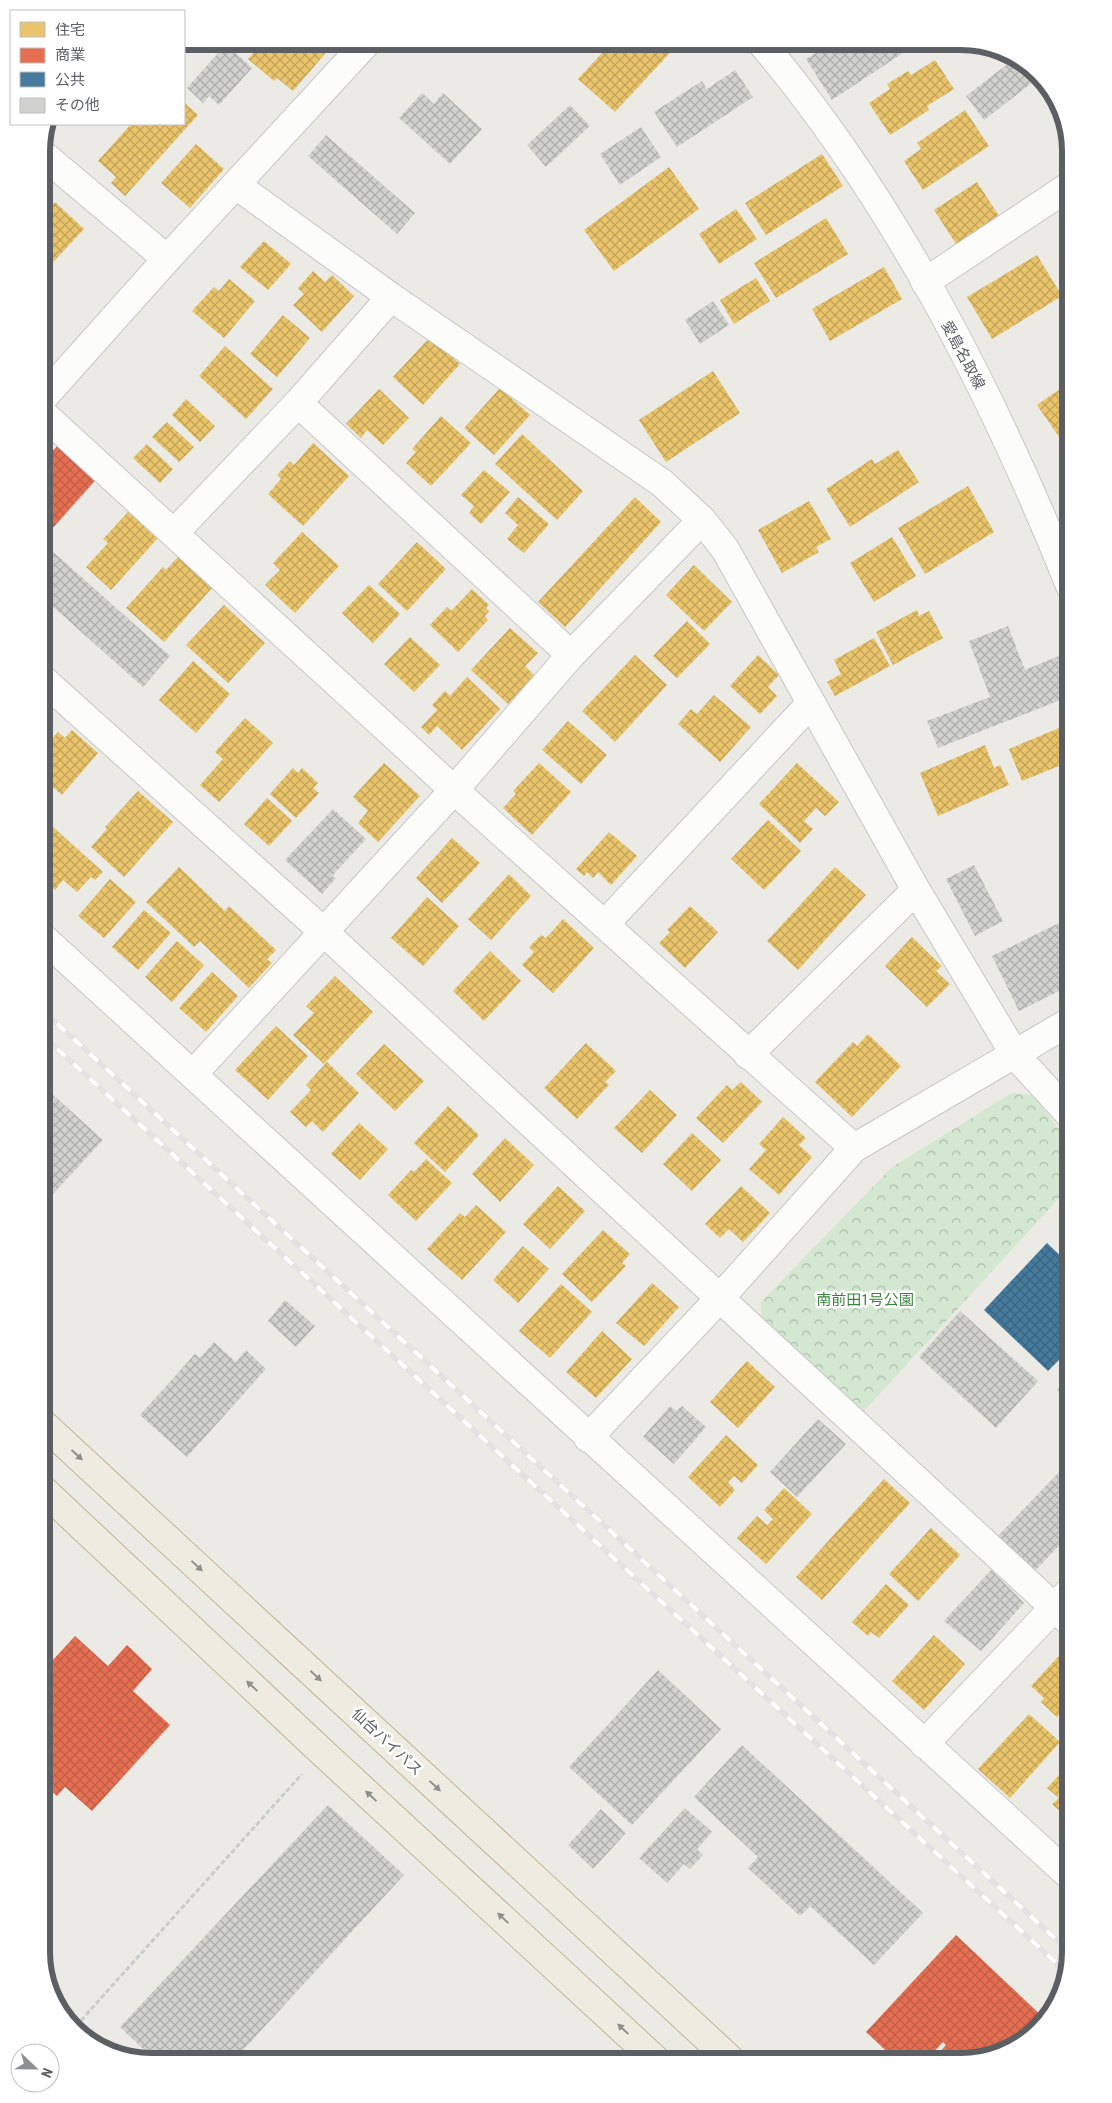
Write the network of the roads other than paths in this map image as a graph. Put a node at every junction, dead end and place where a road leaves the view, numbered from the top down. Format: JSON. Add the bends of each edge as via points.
{"nodes":[{"id":1,"x":360,"y":50,"type":"edge"},
{"id":2,"x":766,"y":50,"type":"edge"},
{"id":3,"x":50,"y":160,"type":"edge"},
{"id":4,"x":236,"y":185,"type":"junction"},
{"id":5,"x":1062,"y":191,"type":"edge"},
{"id":6,"x":167,"y":259,"type":"junction"},
{"id":7,"x":925,"y":282,"type":"junction"},
{"id":8,"x":391,"y":297,"type":"junction"},
{"id":9,"x":50,"y":391,"type":"edge"},
{"id":10,"x":298,"y":403,"type":"junction"},
{"id":11,"x":50,"y":419,"type":"edge"},
{"id":12,"x":702,"y":520,"type":"junction"},
{"id":13,"x":175,"y":532,"type":"junction"},
{"id":14,"x":1062,"y":566,"type":"edge"},
{"id":15,"x":571,"y":655,"type":"junction"},
{"id":16,"x":50,"y":686,"type":"edge"},
{"id":17,"x":811,"y":702,"type":"junction"},
{"id":18,"x":454,"y":790,"type":"junction"},
{"id":19,"x":916,"y":890,"type":"junction"},
{"id":20,"x":605,"y":924,"type":"junction"},
{"id":21,"x":325,"y":932,"type":"junction"},
{"id":22,"x":50,"y":944,"type":"edge"},
{"id":23,"x":1062,"y":1026,"type":"edge"},
{"id":24,"x":748,"y":1055,"type":"junction"},
{"id":25,"x":1015,"y":1055,"type":"junction"},
{"id":26,"x":193,"y":1074,"type":"junction"},
{"id":27,"x":1062,"y":1106,"type":"edge"},
{"id":28,"x":854,"y":1148,"type":"junction"},
{"id":29,"x":720,"y":1298,"type":"junction"},
{"id":30,"x":50,"y":1430,"type":"edge"},
{"id":31,"x":588,"y":1438,"type":"junction"},
{"id":32,"x":50,"y":1496,"type":"edge"},
{"id":33,"x":1062,"y":1604,"type":"edge"},
{"id":34,"x":1062,"y":1610,"type":"edge"},
{"id":35,"x":924,"y":1744,"type":"junction"},
{"id":36,"x":1062,"y":1870,"type":"edge"},
{"id":37,"x":648,"y":2053,"type":"edge"},
{"id":38,"x":723,"y":2053,"type":"edge"}],
"edges":[{"from":1,"to":4,"type":"street"},
{"from":2,"to":7,"type":"street","name":"愛島名取線","via":[[862,175]]},
{"from":3,"to":6,"type":"street"},
{"from":4,"to":6,"type":"street"},
{"from":4,"to":8,"type":"street"},
{"from":5,"to":7,"type":"street"},
{"from":6,"to":9,"type":"street"},
{"from":7,"to":14,"type":"street","name":"愛島名取線","via":[[991,406]]},
{"from":8,"to":10,"type":"street"},
{"from":8,"to":12,"type":"street","via":[[662,483]]},
{"from":10,"to":13,"type":"street"},
{"from":10,"to":15,"type":"street"},
{"from":11,"to":13,"type":"street"},
{"from":12,"to":15,"type":"street"},
{"from":12,"to":17,"type":"street","via":[[724,550]]},
{"from":13,"to":18,"type":"street"},
{"from":15,"to":18,"type":"street"},
{"from":16,"to":21,"type":"street"},
{"from":17,"to":19,"type":"street"},
{"from":17,"to":20,"type":"street"},
{"from":18,"to":20,"type":"street"},
{"from":18,"to":21,"type":"street"},
{"from":19,"to":24,"type":"street"},
{"from":19,"to":25,"type":"street"},
{"from":20,"to":24,"type":"street"},
{"from":21,"to":26,"type":"street"},
{"from":21,"to":29,"type":"street"},
{"from":22,"to":26,"type":"street"},
{"from":23,"to":25,"type":"street"},
{"from":24,"to":28,"type":"street"},
{"from":25,"to":27,"type":"street"},
{"from":25,"to":28,"type":"street"},
{"from":26,"to":31,"type":"street"},
{"from":28,"to":29,"type":"street"},
{"from":29,"to":31,"type":"street"},
{"from":29,"to":33,"type":"street"},
{"from":30,"to":38,"type":"highway","name":"仙台バイパス","one_way":true},
{"from":31,"to":35,"type":"street"},
{"from":37,"to":32,"type":"highway","one_way":true},
{"from":34,"to":35,"type":"street"},
{"from":35,"to":36,"type":"street"}]}
